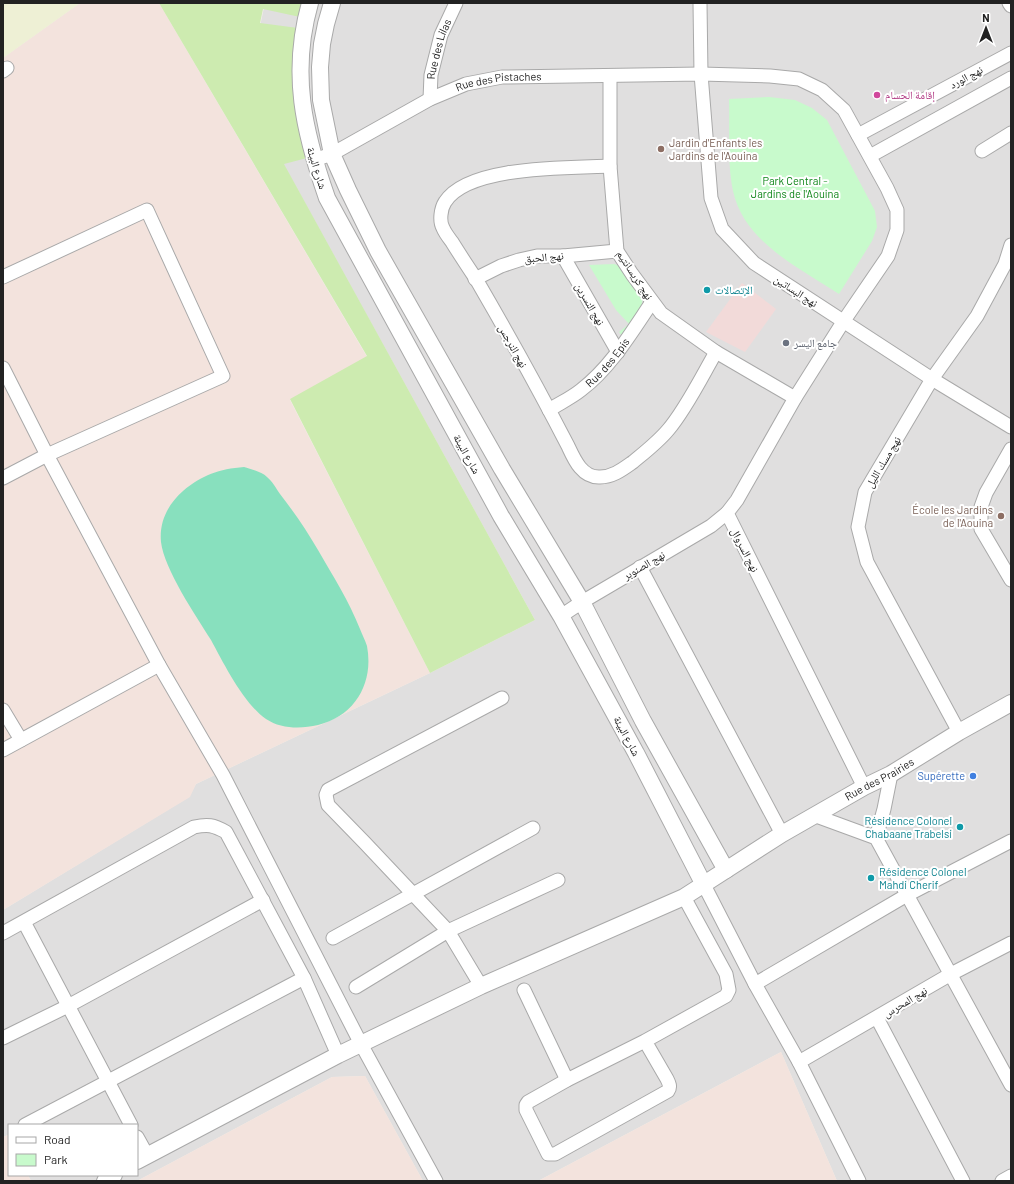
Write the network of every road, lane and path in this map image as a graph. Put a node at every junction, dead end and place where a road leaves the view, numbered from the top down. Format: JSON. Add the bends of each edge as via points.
{"nodes":[{"id":1,"x":310,"y":3,"type":"edge"},
{"id":2,"x":332,"y":3,"type":"edge"},
{"id":3,"x":456,"y":3,"type":"edge"},
{"id":4,"x":700,"y":3,"type":"edge"},
{"id":5,"x":1009,"y":3,"type":"edge"},
{"id":6,"x":1011,"y":6,"type":"edge"},
{"id":7,"x":1011,"y":53,"type":"edge"},
{"id":8,"x":701,"y":74,"type":"junction"},
{"id":9,"x":610,"y":76,"type":"junction"},
{"id":10,"x":1011,"y":78,"type":"edge"},
{"id":11,"x":430,"y":98,"type":"junction"},
{"id":12,"x":1011,"y":133,"type":"edge"},
{"id":13,"x":858,"y":135,"type":"junction"},
{"id":14,"x":982,"y":151,"type":"dead end"},
{"id":15,"x":332,"y":154,"type":"junction"},
{"id":16,"x":870,"y":156,"type":"junction"},
{"id":17,"x":314,"y":160,"type":"junction"},
{"id":18,"x":610,"y":166,"type":"junction"},
{"id":19,"x":1011,"y":245,"type":"edge"},
{"id":20,"x":617,"y":251,"type":"junction"},
{"id":21,"x":562,"y":256,"type":"junction"},
{"id":22,"x":3,"y":277,"type":"edge"},
{"id":23,"x":476,"y":279,"type":"junction"},
{"id":24,"x":652,"y":302,"type":"junction"},
{"id":25,"x":844,"y":322,"type":"junction"},
{"id":26,"x":618,"y":352,"type":"junction"},
{"id":27,"x":716,"y":352,"type":"junction"},
{"id":28,"x":3,"y":368,"type":"edge"},
{"id":29,"x":932,"y":379,"type":"junction"},
{"id":30,"x":795,"y":398,"type":"junction"},
{"id":31,"x":549,"y":410,"type":"junction"},
{"id":32,"x":1011,"y":427,"type":"edge"},
{"id":33,"x":1011,"y":448,"type":"edge"},
{"id":34,"x":47,"y":456,"type":"junction"},
{"id":35,"x":3,"y":478,"type":"edge"},
{"id":36,"x":727,"y":513,"type":"junction"},
{"id":37,"x":640,"y":567,"type":"junction"},
{"id":38,"x":1011,"y":580,"type":"edge"},
{"id":39,"x":582,"y":602,"type":"junction"},
{"id":40,"x":561,"y":616,"type":"junction"},
{"id":41,"x":159,"y":665,"type":"junction"},
{"id":42,"x":502,"y":698,"type":"dead end"},
{"id":43,"x":1011,"y":702,"type":"edge"},
{"id":44,"x":3,"y":710,"type":"edge"},
{"id":45,"x":959,"y":732,"type":"junction"},
{"id":46,"x":21,"y":740,"type":"junction"},
{"id":47,"x":3,"y":750,"type":"edge"},
{"id":48,"x":891,"y":774,"type":"junction"},
{"id":49,"x":864,"y":787,"type":"junction"},
{"id":50,"x":816,"y":816,"type":"junction"},
{"id":51,"x":533,"y":828,"type":"dead end"},
{"id":52,"x":782,"y":834,"type":"junction"},
{"id":53,"x":876,"y":838,"type":"junction"},
{"id":54,"x":1011,"y":841,"type":"edge"},
{"id":55,"x":726,"y":870,"type":"junction"},
{"id":56,"x":558,"y":880,"type":"dead end"},
{"id":57,"x":704,"y":885,"type":"junction"},
{"id":58,"x":414,"y":894,"type":"junction"},
{"id":59,"x":907,"y":895,"type":"junction"},
{"id":60,"x":684,"y":897,"type":"junction"},
{"id":61,"x":263,"y":900,"type":"junction"},
{"id":62,"x":24,"y":922,"type":"junction"},
{"id":63,"x":448,"y":931,"type":"junction"},
{"id":64,"x":3,"y":933,"type":"edge"},
{"id":65,"x":333,"y":938,"type":"dead end"},
{"id":66,"x":1011,"y":943,"type":"edge"},
{"id":67,"x":952,"y":974,"type":"junction"},
{"id":68,"x":304,"y":978,"type":"junction"},
{"id":69,"x":755,"y":984,"type":"junction"},
{"id":70,"x":481,"y":986,"type":"junction"},
{"id":71,"x":356,"y":987,"type":"dead end"},
{"id":72,"x":524,"y":990,"type":"dead end"},
{"id":73,"x":68,"y":1006,"type":"junction"},
{"id":74,"x":878,"y":1018,"type":"junction"},
{"id":75,"x":3,"y":1038,"type":"edge"},
{"id":76,"x":645,"y":1041,"type":"junction"},
{"id":77,"x":361,"y":1044,"type":"junction"},
{"id":78,"x":338,"y":1054,"type":"junction"},
{"id":79,"x":799,"y":1062,"type":"junction"},
{"id":80,"x":567,"y":1080,"type":"junction"},
{"id":81,"x":107,"y":1081,"type":"junction"},
{"id":82,"x":1011,"y":1084,"type":"edge"},
{"id":83,"x":27,"y":1124,"type":"edge"},
{"id":84,"x":130,"y":1124,"type":"edge"},
{"id":85,"x":138,"y":1140,"type":"edge"},
{"id":86,"x":142,"y":1158,"type":"edge"},
{"id":87,"x":1011,"y":1176,"type":"edge"},
{"id":88,"x":436,"y":1181,"type":"edge"},
{"id":89,"x":858,"y":1181,"type":"edge"},
{"id":90,"x":963,"y":1181,"type":"edge"},
{"id":91,"x":1002,"y":1181,"type":"edge"}],
"edges":[{"from":1,"to":17,"type":"street","name":"شارع البيئة","via":[[301,41],[301,87],[303,113]]},
{"from":2,"to":15,"type":"street","name":"شارع البيئة","via":[[322,44],[320,67],[321,100]]},
{"from":3,"to":11,"type":"street","name":"Rue des Lilas","via":[[441,36],[431,75]]},
{"from":4,"to":8,"type":"street","name":"نهج البساتين"},
{"from":5,"to":6,"type":"street"},
{"from":7,"to":13,"type":"street","name":"نهج الورد"},
{"from":8,"to":9,"type":"street","name":"Rue des Pistaches"},
{"from":8,"to":13,"type":"street","name":"Rue des Pistaches","via":[[799,79],[822,90],[844,110]]},
{"from":8,"to":25,"type":"street","name":"نهج البساتين","via":[[711,198],[722,229],[754,263]]},
{"from":9,"to":11,"type":"street","name":"Rue des Pistaches","via":[[502,77],[466,84]]},
{"from":9,"to":18,"type":"street","name":"نهج كريسانتيم"},
{"from":10,"to":16,"type":"street","name":"نهج الورد"},
{"from":11,"to":15,"type":"street","name":"Rue des Pistaches"},
{"from":12,"to":14,"type":"street"},
{"from":13,"to":16,"type":"street","name":"Rue des Pistaches"},
{"from":15,"to":17,"type":"street","name":"Rue des Pistaches"},
{"from":15,"to":39,"type":"street","name":"شارع البيئة","via":[[378,251]]},
{"from":16,"to":25,"type":"street","name":"Rue des Pistaches","via":[[897,210],[898,230],[888,256]]},
{"from":17,"to":40,"type":"street","name":"شارع البيئة","via":[[327,198],[501,516]]},
{"from":18,"to":20,"type":"street","name":"نهج كريسانتيم"},
{"from":18,"to":23,"type":"street","name":"نهج النرجس","via":[[512,171],[488,176],[454,192],[445,201],[442,209],[442,227]]},
{"from":19,"to":29,"type":"street","name":"نهج مسك الليل","via":[[1005,264],[977,316]]},
{"from":20,"to":21,"type":"street","name":"نهج الحبق"},
{"from":20,"to":24,"type":"street","name":"نهج كريسانتيم"},
{"from":21,"to":23,"type":"street","name":"نهج الحبق","via":[[537,256],[519,260]]},
{"from":21,"to":26,"type":"street","name":"نهج النسرين"},
{"from":22,"to":34,"type":"street","via":[[147,210],[223,376]]},
{"from":23,"to":31,"type":"street","name":"نهج النرجس"},
{"from":24,"to":26,"type":"street","name":"Rue des Epis"},
{"from":24,"to":27,"type":"street","name":"نهج كريسانتيم","via":[[661,313]]},
{"from":25,"to":29,"type":"street","name":"نهج البساتين"},
{"from":25,"to":30,"type":"street"},
{"from":26,"to":31,"type":"street","name":"Rue des Epis","via":[[580,391]]},
{"from":27,"to":30,"type":"street","name":"نهج كريسانتيم"},
{"from":27,"to":31,"type":"street","name":"نهج النرجس","via":[[668,430],[645,452],[610,476],[598,478],[581,469]]},
{"from":28,"to":34,"type":"street"},
{"from":29,"to":32,"type":"street","name":"نهج البساتين"},
{"from":29,"to":45,"type":"street","name":"نهج مسك الليل","via":[[865,492],[858,527],[867,562]]},
{"from":30,"to":36,"type":"street"},
{"from":33,"to":38,"type":"street","via":[[980,507],[980,529]]},
{"from":34,"to":35,"type":"street"},
{"from":34,"to":41,"type":"street"},
{"from":36,"to":37,"type":"street","name":"نهج الصنوبر","via":[[711,526]]},
{"from":36,"to":49,"type":"street","name":"نهج السروال"},
{"from":37,"to":39,"type":"street","name":"نهج الصنوبر"},
{"from":37,"to":52,"type":"street"},
{"from":39,"to":40,"type":"street","name":"نهج الصنوبر"},
{"from":39,"to":55,"type":"street","name":"شارع البيئة","via":[[643,721]]},
{"from":40,"to":57,"type":"street","name":"شارع البيئة"},
{"from":41,"to":46,"type":"street"},
{"from":41,"to":77,"type":"street","via":[[223,776]]},
{"from":42,"to":58,"type":"street","via":[[328,790],[326,794],[328,805]]},
{"from":43,"to":45,"type":"street","name":"Rue des Prairies"},
{"from":44,"to":46,"type":"street"},
{"from":45,"to":48,"type":"street","name":"Rue des Prairies"},
{"from":46,"to":47,"type":"street"},
{"from":48,"to":49,"type":"street","name":"Rue des Prairies"},
{"from":48,"to":53,"type":"street"},
{"from":49,"to":50,"type":"street","name":"Rue des Prairies"},
{"from":50,"to":52,"type":"street","name":"Rue des Prairies"},
{"from":50,"to":53,"type":"street"},
{"from":51,"to":58,"type":"street"},
{"from":52,"to":55,"type":"street","name":"Rue des Prairies"},
{"from":53,"to":59,"type":"street"},
{"from":54,"to":59,"type":"street"},
{"from":55,"to":57,"type":"street","name":"Rue des Prairies"},
{"from":56,"to":63,"type":"street"},
{"from":57,"to":60,"type":"street","name":"Rue des Prairies"},
{"from":57,"to":69,"type":"street"},
{"from":58,"to":63,"type":"street"},
{"from":58,"to":65,"type":"street"},
{"from":59,"to":67,"type":"street"},
{"from":59,"to":69,"type":"street"},
{"from":60,"to":70,"type":"street","name":"Rue des Prairies"},
{"from":60,"to":76,"type":"street","via":[[726,974],[729,990],[726,996]]},
{"from":61,"to":62,"type":"street","via":[[226,832],[214,826],[204,825],[194,827]]},
{"from":61,"to":68,"type":"street"},
{"from":61,"to":73,"type":"street"},
{"from":62,"to":64,"type":"street"},
{"from":62,"to":73,"type":"street"},
{"from":63,"to":70,"type":"street"},
{"from":63,"to":71,"type":"street"},
{"from":66,"to":67,"type":"street","name":"نهج المحرس"},
{"from":67,"to":74,"type":"street","name":"نهج المحرس"},
{"from":67,"to":82,"type":"street"},
{"from":68,"to":78,"type":"street"},
{"from":68,"to":81,"type":"street"},
{"from":69,"to":79,"type":"street"},
{"from":70,"to":77,"type":"street","name":"Rue des Prairies"},
{"from":72,"to":80,"type":"street"},
{"from":73,"to":75,"type":"street"},
{"from":73,"to":81,"type":"street"},
{"from":74,"to":79,"type":"street","name":"نهج المحرس"},
{"from":74,"to":90,"type":"street"},
{"from":76,"to":80,"type":"street"},
{"from":76,"to":80,"type":"street","via":[[668,1079],[668,1091],[550,1154],[526,1110],[526,1105]]},
{"from":77,"to":78,"type":"street","name":"Rue des Prairies"},
{"from":77,"to":88,"type":"street"},
{"from":78,"to":86,"type":"street","name":"Rue des Prairies"},
{"from":79,"to":89,"type":"street"},
{"from":81,"to":83,"type":"street"},
{"from":81,"to":84,"type":"street"},
{"from":85,"to":86,"type":"street"},
{"from":87,"to":91,"type":"street"}]}
